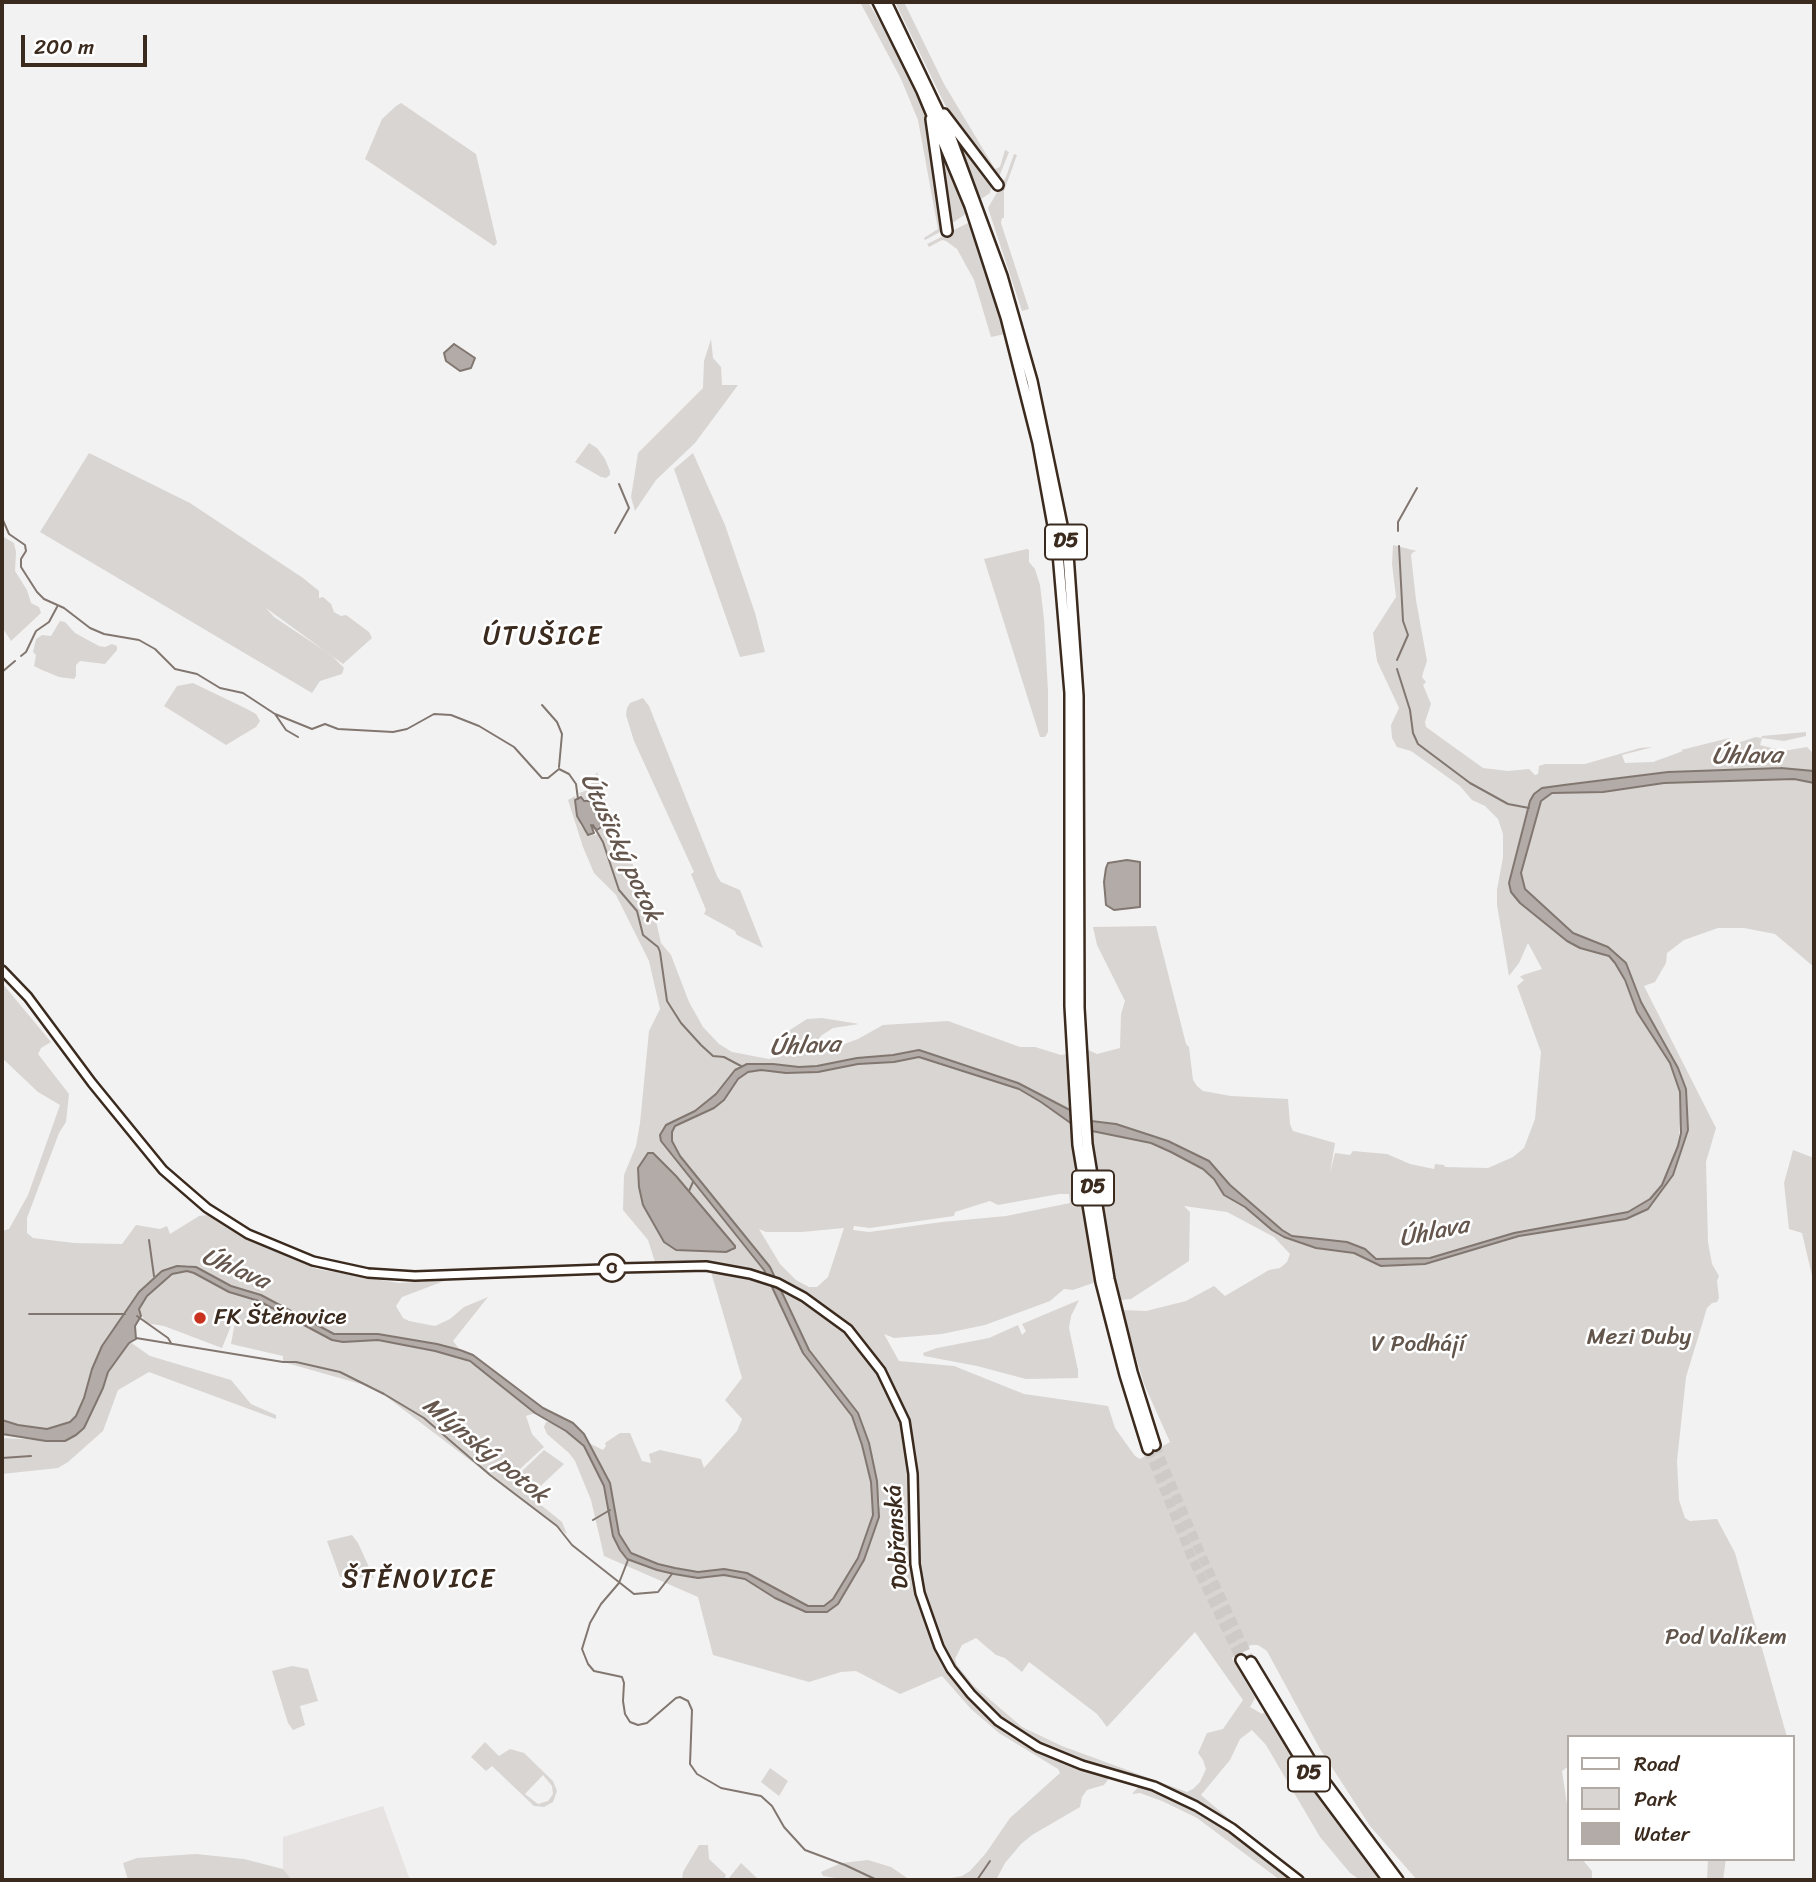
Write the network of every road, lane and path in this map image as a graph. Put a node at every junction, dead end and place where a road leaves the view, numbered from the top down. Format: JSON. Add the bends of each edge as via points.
{"nodes":[{"id":1,"x":875,"y":2,"type":"edge"},
{"id":2,"x":886,"y":2,"type":"edge"},
{"id":3,"x":934,"y":108,"type":"junction"},
{"id":4,"x":998,"y":185,"type":"dead end"},
{"id":5,"x":947,"y":231,"type":"dead end"},
{"id":6,"x":2,"y":970,"type":"edge"},
{"id":7,"x":621,"y":1268,"type":"junction"},
{"id":8,"x":603,"y":1269,"type":"junction"},
{"id":9,"x":1152,"y":1447,"type":"tunnel mouth"},
{"id":10,"x":1241,"y":1660,"type":"tunnel mouth"},
{"id":11,"x":1251,"y":1662,"type":"tunnel mouth"},
{"id":12,"x":1299,"y":1880,"type":"edge"},
{"id":13,"x":1388,"y":1880,"type":"edge"},
{"id":14,"x":1398,"y":1880,"type":"edge"}],
"edges":[{"from":1,"to":3,"type":"highway","number":"D5"},
{"from":2,"to":3,"type":"highway","number":"D5"},
{"from":3,"to":4,"type":"highway"},
{"from":3,"to":5,"type":"highway"},
{"from":3,"to":9,"type":"highway","number":"D5","via":[[977,203],[1014,315],[1068,554],[1079,696],[1076,1049],[1116,1326]]},
{"from":6,"to":8,"type":"main road","name":"Dobřanská","via":[[163,1170],[229,1222],[272,1246],[368,1273],[415,1276]]},
{"from":7,"to":8,"type":"main road","name":"Dobřanská","via":[[612,1260],[604,1263]]},
{"from":7,"to":8,"type":"main road","name":"Dobřanská","via":[[611,1277]]},
{"from":7,"to":12,"type":"main road","name":"Dobřanská","via":[[736,1270],[778,1283],[848,1329],[881,1371],[900,1410],[912,1453],[920,1593],[939,1647],[971,1694],[998,1721],[1038,1747],[1154,1786],[1196,1806]]},
{"from":10,"to":13,"type":"highway","number":"D5","via":[[1312,1778]]},
{"from":11,"to":14,"type":"highway","number":"D5","via":[[1318,1773]]}]}
